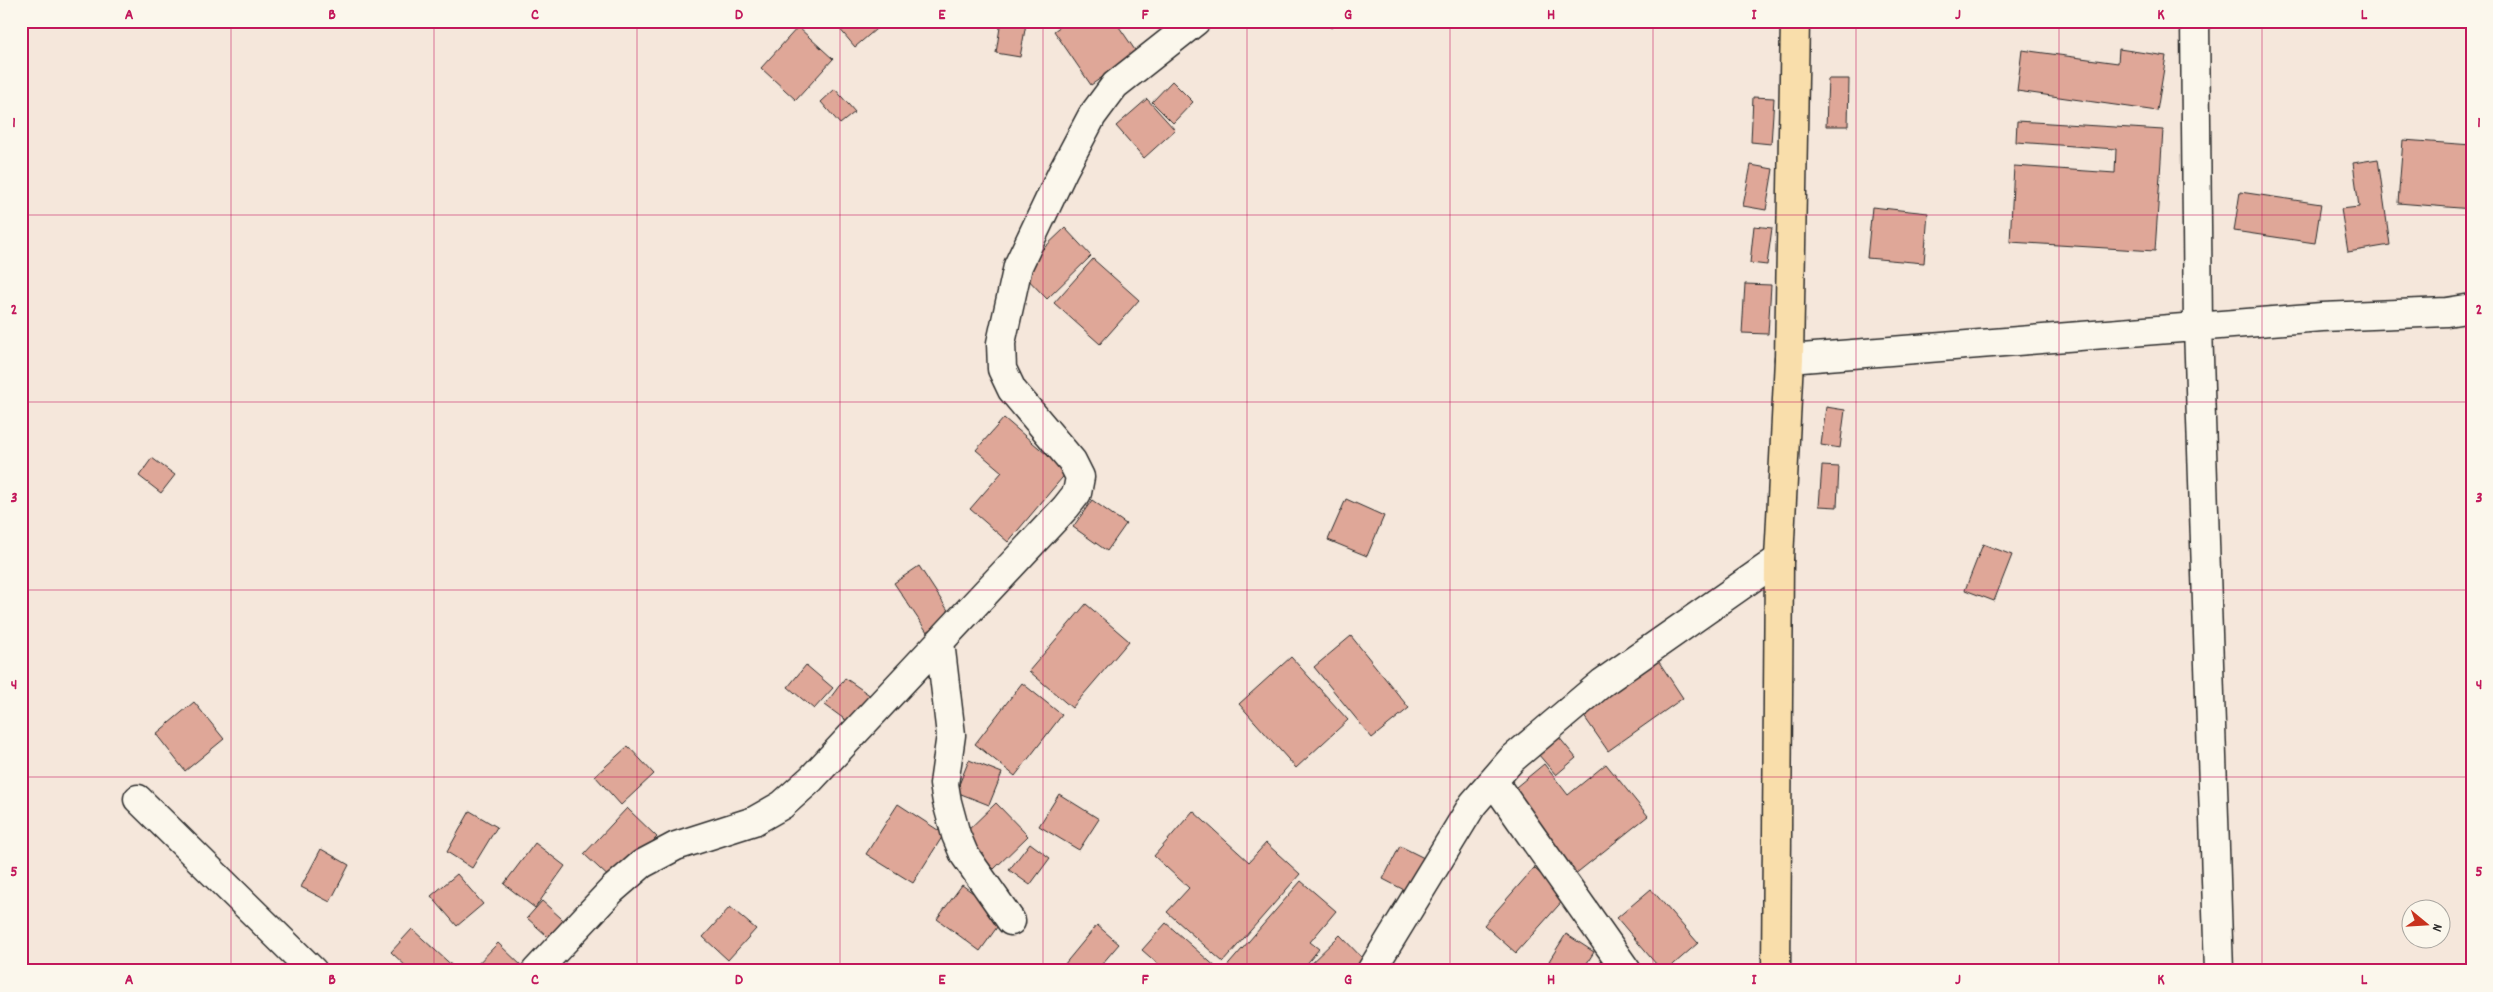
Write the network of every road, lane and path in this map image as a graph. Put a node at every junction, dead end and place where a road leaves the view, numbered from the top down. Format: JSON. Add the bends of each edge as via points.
{"nodes":[{"id":1,"x":1196,"y":21,"type":"edge"},
{"id":2,"x":1795,"y":21,"type":"edge"},
{"id":3,"x":2195,"y":21,"type":"edge"},
{"id":4,"x":2472,"y":308,"type":"edge"},
{"id":5,"x":2198,"y":326,"type":"junction"},
{"id":6,"x":1789,"y":359,"type":"junction"},
{"id":7,"x":1779,"y":559,"type":"junction"},
{"id":8,"x":940,"y":642,"type":"junction"},
{"id":9,"x":1493,"y":780,"type":"junction"},
{"id":10,"x":138,"y":799,"type":"dead end"},
{"id":11,"x":1011,"y":921,"type":"dead end"},
{"id":12,"x":313,"y":971,"type":"edge"},
{"id":13,"x":536,"y":971,"type":"edge"},
{"id":14,"x":1370,"y":971,"type":"edge"},
{"id":15,"x":1626,"y":971,"type":"edge"},
{"id":16,"x":1776,"y":971,"type":"edge"},
{"id":17,"x":2220,"y":971,"type":"edge"}],
"edges":[{"from":1,"to":8,"type":"street","via":[[1115,85],[1092,116],[1018,266],[1001,343],[1002,370],[1012,390],[1072,462],[1080,477],[1077,493]]},
{"from":2,"to":6,"type":"highway"},
{"from":3,"to":5,"type":"street"},
{"from":4,"to":5,"type":"street"},
{"from":5,"to":6,"type":"street"},
{"from":5,"to":17,"type":"street"},
{"from":6,"to":7,"type":"highway"},
{"from":7,"to":9,"type":"street","via":[[1602,683],[1512,759]]},
{"from":7,"to":16,"type":"highway"},
{"from":8,"to":11,"type":"street","via":[[951,734],[944,784],[947,802],[964,854]]},
{"from":8,"to":13,"type":"street","via":[[811,779],[782,805],[754,821],[676,846],[642,864],[612,890]]},
{"from":9,"to":14,"type":"street","via":[[1473,804]]},
{"from":9,"to":15,"type":"street"},
{"from":10,"to":12,"type":"street"}]}
